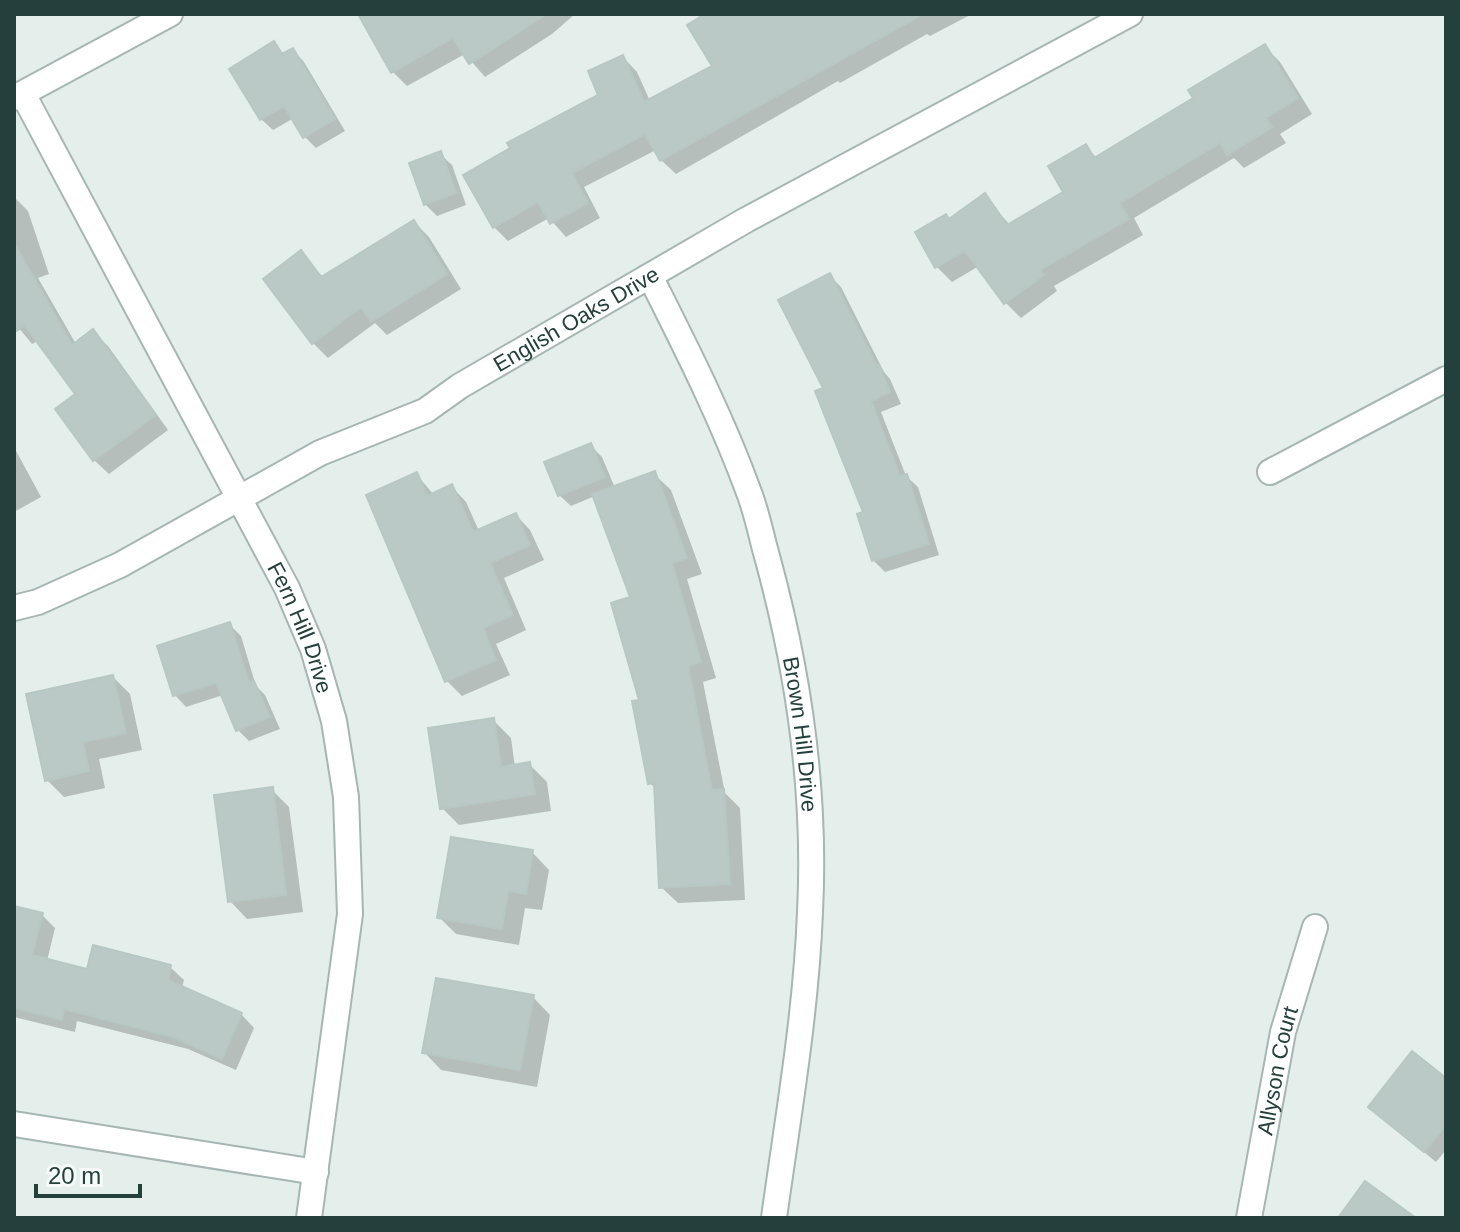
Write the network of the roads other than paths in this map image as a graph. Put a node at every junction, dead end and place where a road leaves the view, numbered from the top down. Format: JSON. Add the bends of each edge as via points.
{"nodes":[{"id":1,"x":170,"y":14,"type":"edge"},
{"id":2,"x":1130,"y":14,"type":"edge"},
{"id":3,"x":18,"y":96,"type":"edge"},
{"id":4,"x":650,"y":276,"type":"junction"},
{"id":5,"x":1446,"y":379,"type":"edge"},
{"id":6,"x":1270,"y":472,"type":"dead end"},
{"id":7,"x":241,"y":499,"type":"junction"},
{"id":8,"x":14,"y":608,"type":"edge"},
{"id":9,"x":1315,"y":927,"type":"dead end"},
{"id":10,"x":14,"y":1124,"type":"edge"},
{"id":11,"x":316,"y":1172,"type":"junction"},
{"id":12,"x":309,"y":1218,"type":"edge"},
{"id":13,"x":774,"y":1218,"type":"edge"},
{"id":14,"x":1249,"y":1218,"type":"edge"}],
"edges":[{"from":1,"to":3,"type":"street"},
{"from":2,"to":4,"type":"street","name":"English Oaks Drive"},
{"from":3,"to":7,"type":"street","name":"Fern Hill Drive"},
{"from":4,"to":7,"type":"street","name":"English Oaks Drive","via":[[425,411],[320,453]]},
{"from":4,"to":13,"type":"street","name":"Brown Hill Drive","via":[[716,408],[749,492],[785,624],[800,717],[810,813],[811,911]]},
{"from":5,"to":6,"type":"street"},
{"from":7,"to":8,"type":"street","name":"English Oaks Drive","via":[[120,565]]},
{"from":7,"to":11,"type":"street","name":"Fern Hill Drive","via":[[313,649],[334,721],[346,797],[350,914]]},
{"from":9,"to":14,"type":"street","name":"Allyson Court","via":[[1283,1032]]},
{"from":10,"to":11,"type":"street"},
{"from":11,"to":12,"type":"street","name":"Fern Hill Drive"}]}
